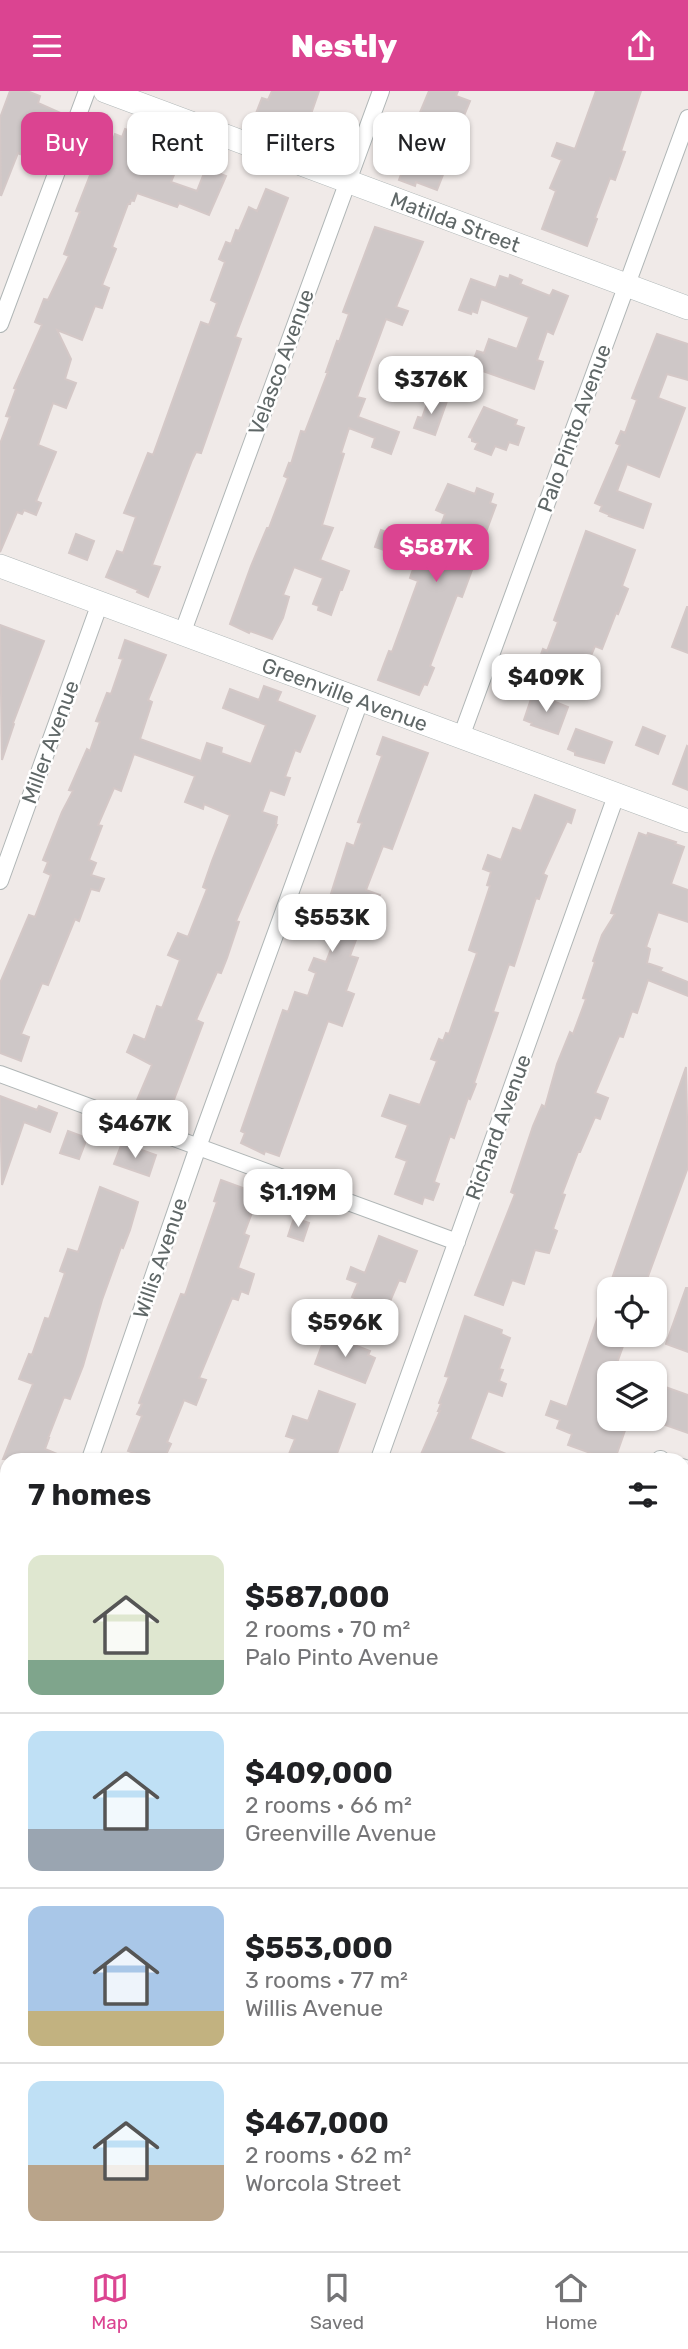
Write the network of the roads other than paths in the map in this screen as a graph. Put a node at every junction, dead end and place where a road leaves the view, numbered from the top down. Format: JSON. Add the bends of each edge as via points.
{"nodes":[{"id":1,"x":87,"y":91,"type":"edge"},
{"id":2,"x":106,"y":91,"type":"edge"},
{"id":3,"x":380,"y":91,"type":"edge"},
{"id":4,"x":688,"y":118,"type":"edge"},
{"id":5,"x":348,"y":181,"type":"junction"},
{"id":6,"x":626,"y":285,"type":"junction"},
{"id":7,"x":688,"y":308,"type":"edge"},
{"id":8,"x":0,"y":324,"type":"edge"},
{"id":9,"x":0,"y":566,"type":"edge"},
{"id":10,"x":100,"y":603,"type":"junction"},
{"id":11,"x":182,"y":634,"type":"junction"},
{"id":12,"x":360,"y":701,"type":"junction"},
{"id":13,"x":461,"y":737,"type":"junction"},
{"id":14,"x":617,"y":793,"type":"junction"},
{"id":15,"x":688,"y":821,"type":"edge"},
{"id":16,"x":0,"y":881,"type":"edge"},
{"id":17,"x":0,"y":1074,"type":"edge"},
{"id":18,"x":198,"y":1147,"type":"junction"},
{"id":19,"x":457,"y":1242,"type":"junction"},
{"id":20,"x":92,"y":1453,"type":"edge"},
{"id":21,"x":381,"y":1453,"type":"edge"}],
"edges":[{"from":1,"to":8,"type":"street"},
{"from":2,"to":5,"type":"main road","name":"Matilda Street"},
{"from":3,"to":5,"type":"street","name":"Velasco Avenue"},
{"from":4,"to":6,"type":"street","name":"Palo Pinto Avenue"},
{"from":5,"to":6,"type":"main road","name":"Matilda Street"},
{"from":5,"to":11,"type":"street","name":"Velasco Avenue"},
{"from":6,"to":7,"type":"main road","name":"Matilda Street"},
{"from":6,"to":13,"type":"street","name":"Palo Pinto Avenue"},
{"from":9,"to":10,"type":"main road","name":"Greenville Avenue"},
{"from":10,"to":11,"type":"main road","name":"Greenville Avenue"},
{"from":10,"to":16,"type":"street","name":"Miller Avenue"},
{"from":11,"to":12,"type":"main road","name":"Greenville Avenue"},
{"from":12,"to":13,"type":"main road","name":"Greenville Avenue"},
{"from":12,"to":18,"type":"street","name":"Willis Avenue"},
{"from":13,"to":14,"type":"main road","name":"Greenville Avenue"},
{"from":14,"to":15,"type":"main road","name":"Greenville Avenue"},
{"from":14,"to":19,"type":"street","name":"Richard Avenue"},
{"from":17,"to":18,"type":"street"},
{"from":18,"to":19,"type":"street"},
{"from":18,"to":20,"type":"street","name":"Willis Avenue"},
{"from":19,"to":21,"type":"street","name":"Richard Avenue"}]}
